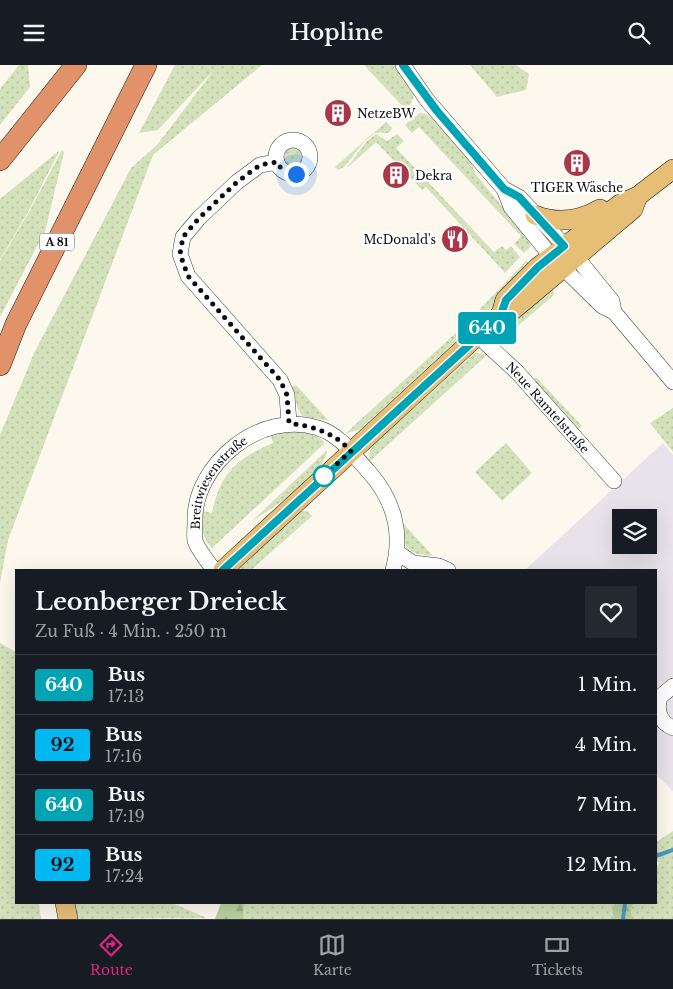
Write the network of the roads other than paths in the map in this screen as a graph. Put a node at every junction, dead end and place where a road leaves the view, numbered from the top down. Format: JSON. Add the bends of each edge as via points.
{"nodes":[{"id":1,"x":76,"y":65,"type":"edge"},
{"id":2,"x":146,"y":65,"type":"edge"},
{"id":3,"x":403,"y":65,"type":"edge"},
{"id":4,"x":0,"y":160,"type":"edge"},
{"id":5,"x":277,"y":162,"type":"dead end"},
{"id":6,"x":673,"y":169,"type":"edge"},
{"id":7,"x":504,"y":189,"type":"junction"},
{"id":8,"x":638,"y":196,"type":"junction"},
{"id":9,"x":620,"y":204,"type":"junction"},
{"id":10,"x":535,"y":215,"type":"junction"},
{"id":11,"x":563,"y":257,"type":"junction"},
{"id":12,"x":16,"y":324,"type":"junction"},
{"id":13,"x":478,"y":337,"type":"junction"},
{"id":14,"x":0,"y":349,"type":"edge"},
{"id":15,"x":0,"y":365,"type":"edge"},
{"id":16,"x":673,"y":382,"type":"edge"},
{"id":17,"x":289,"y":423,"type":"junction"},
{"id":18,"x":351,"y":451,"type":"junction"},
{"id":19,"x":614,"y":481,"type":"dead end"},
{"id":20,"x":398,"y":553,"type":"junction"},
{"id":21,"x":213,"y":569,"type":"edge"},
{"id":22,"x":224,"y":569,"type":"edge"},
{"id":23,"x":393,"y":569,"type":"edge"},
{"id":24,"x":446,"y":569,"type":"edge"},
{"id":25,"x":673,"y":686,"type":"edge"},
{"id":26,"x":658,"y":718,"type":"edge"},
{"id":27,"x":673,"y":728,"type":"edge"},
{"id":28,"x":55,"y":904,"type":"edge"},
{"id":29,"x":65,"y":904,"type":"edge"},
{"id":30,"x":54,"y":919,"type":"edge"},
{"id":31,"x":68,"y":919,"type":"edge"}],
"edges":[{"from":1,"to":4,"type":"highway"},
{"from":2,"to":12,"type":"highway","number":"A 81"},
{"from":3,"to":7,"type":"street","via":[[432,106]]},
{"from":5,"to":17,"type":"street","via":[[260,165],[199,218],[183,237],[180,254],[188,276],[280,380],[287,395]]},
{"from":6,"to":8,"type":"main road"},
{"from":7,"to":10,"type":"street","via":[[519,197]]},
{"from":7,"to":11,"type":"street","via":[[511,207]]},
{"from":8,"to":9,"type":"main road"},
{"from":8,"to":11,"type":"main road","via":[[633,209]]},
{"from":9,"to":10,"type":"main road","via":[[607,204],[585,217],[564,221]]},
{"from":9,"to":11,"type":"main road"},
{"from":10,"to":11,"type":"street"},
{"from":11,"to":13,"type":"main road","via":[[506,300],[501,314]]},
{"from":11,"to":16,"type":"street","via":[[602,306],[614,311]]},
{"from":12,"to":14,"type":"highway","number":"A 81"},
{"from":12,"to":15,"type":"highway","number":"A 81"},
{"from":13,"to":18,"type":"main road"},
{"from":13,"to":19,"type":"street","name":"Neue Ramtelstraße","via":[[517,372]]},
{"from":17,"to":18,"type":"street","name":"Breitwiesenstraße","via":[[318,427],[339,438]]},
{"from":17,"to":21,"type":"street","name":"Breitwiesenstraße","via":[[248,437],[217,462],[206,477],[194,510],[195,541]]},
{"from":18,"to":20,"type":"street","name":"Breitwiesenstraße","via":[[373,477],[394,511]]},
{"from":18,"to":22,"type":"main road"},
{"from":20,"to":23,"type":"street"},
{"from":20,"to":24,"type":"street","via":[[412,563]]},
{"from":25,"to":26,"type":"street","via":[[660,697]]},
{"from":26,"to":27,"type":"street"},
{"from":28,"to":30,"type":"main road"},
{"from":29,"to":31,"type":"main road"}]}
